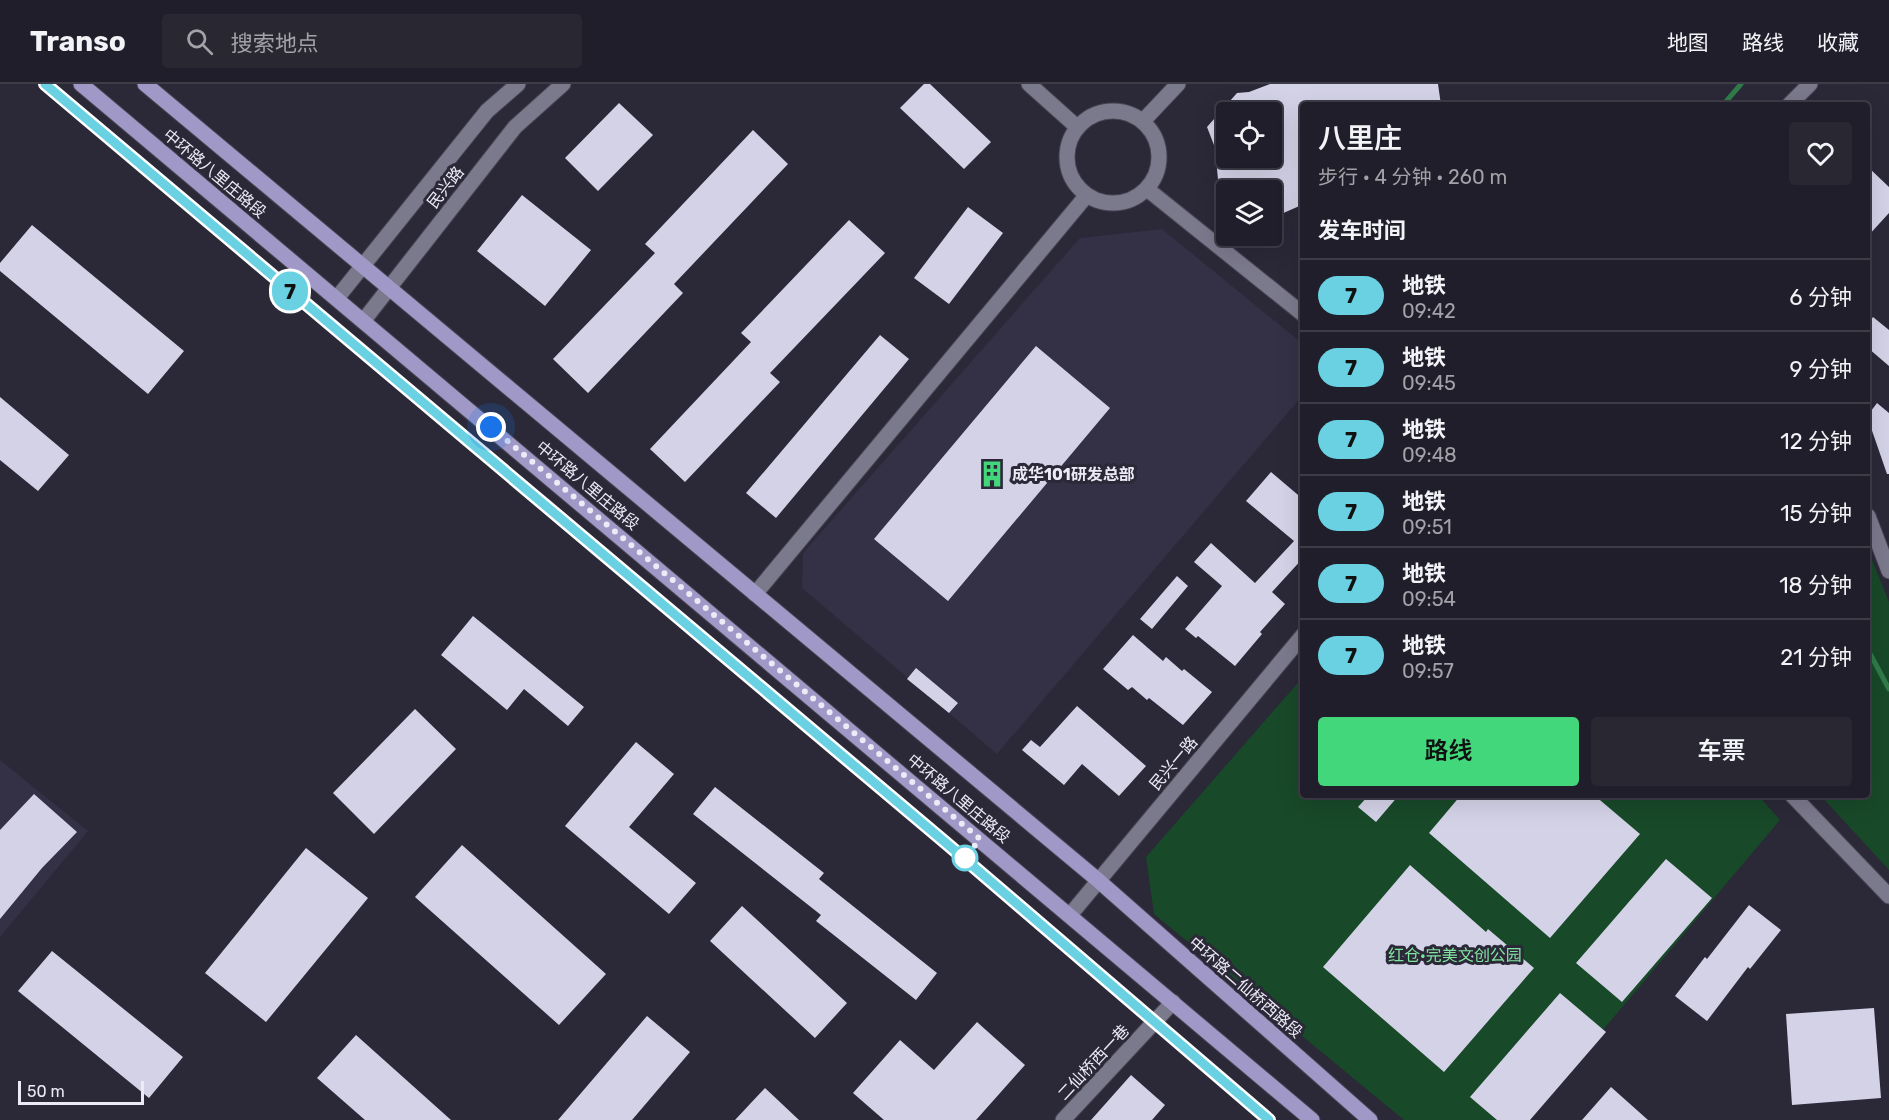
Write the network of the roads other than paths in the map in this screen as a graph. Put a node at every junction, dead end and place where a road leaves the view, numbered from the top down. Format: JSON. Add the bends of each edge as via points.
{"nodes":[{"id":1,"x":81,"y":84,"type":"edge"},
{"id":2,"x":145,"y":84,"type":"edge"},
{"id":3,"x":518,"y":84,"type":"edge"},
{"id":4,"x":563,"y":84,"type":"edge"},
{"id":5,"x":1029,"y":84,"type":"edge"},
{"id":6,"x":1178,"y":84,"type":"edge"},
{"id":7,"x":1810,"y":84,"type":"edge"},
{"id":8,"x":1793,"y":102,"type":"edge"},
{"id":9,"x":1143,"y":121,"type":"junction"},
{"id":10,"x":1077,"y":127,"type":"junction"},
{"id":11,"x":1146,"y":189,"type":"junction"},
{"id":12,"x":1087,"y":195,"type":"junction"},
{"id":13,"x":362,"y":266,"type":"junction"},
{"id":14,"x":389,"y":288,"type":"junction"},
{"id":15,"x":337,"y":298,"type":"junction"},
{"id":16,"x":1300,"y":312,"type":"edge"},
{"id":17,"x":364,"y":320,"type":"junction"},
{"id":18,"x":1870,"y":521,"type":"edge"},
{"id":19,"x":1889,"y":571,"type":"edge"},
{"id":20,"x":755,"y":594,"type":"junction"},
{"id":21,"x":1300,"y":639,"type":"edge"},
{"id":22,"x":1795,"y":798,"type":"edge"},
{"id":23,"x":1099,"y":882,"type":"junction"},
{"id":24,"x":1889,"y":896,"type":"edge"},
{"id":25,"x":1070,"y":915,"type":"junction"},
{"id":26,"x":1173,"y":1002,"type":"junction"},
{"id":27,"x":1063,"y":1120,"type":"edge"},
{"id":28,"x":1312,"y":1120,"type":"edge"},
{"id":29,"x":1370,"y":1120,"type":"edge"}],
"edges":[{"from":1,"to":15,"type":"main road","name":"中环路八里庄路段"},
{"from":2,"to":13,"type":"main road","name":"中环路八里庄路段"},
{"from":3,"to":13,"type":"street","name":"民兴路","via":[[487,111]]},
{"from":4,"to":14,"type":"street","name":"民兴路","via":[[515,127]]},
{"from":5,"to":10,"type":"street"},
{"from":6,"to":9,"type":"street"},
{"from":7,"to":8,"type":"street"},
{"from":9,"to":10,"type":"street","via":[[1117,110],[1089,117]]},
{"from":9,"to":11,"type":"street","via":[[1156,139],[1160,160],[1156,176]]},
{"from":10,"to":12,"type":"street","via":[[1070,139],[1068,170]]},
{"from":11,"to":12,"type":"street","via":[[1118,203],[1102,202]]},
{"from":11,"to":16,"type":"street"},
{"from":12,"to":20,"type":"street"},
{"from":13,"to":14,"type":"main road","name":"中环路八里庄路段"},
{"from":13,"to":15,"type":"street","name":"民兴路"},
{"from":14,"to":17,"type":"street","name":"民兴路"},
{"from":14,"to":20,"type":"main road","name":"中环路八里庄路段"},
{"from":15,"to":17,"type":"main road","name":"中环路八里庄路段"},
{"from":17,"to":25,"type":"main road","name":"中环路八里庄路段"},
{"from":18,"to":19,"type":"street"},
{"from":20,"to":23,"type":"main road","name":"中环路八里庄路段"},
{"from":21,"to":23,"type":"street","name":"民兴一路"},
{"from":22,"to":24,"type":"street"},
{"from":23,"to":25,"type":"street","name":"民兴一路"},
{"from":23,"to":29,"type":"main road","name":"中环路二仙桥西路段"},
{"from":25,"to":26,"type":"main road"},
{"from":26,"to":27,"type":"street","name":"二仙桥西一巷"},
{"from":26,"to":28,"type":"main road"}]}
